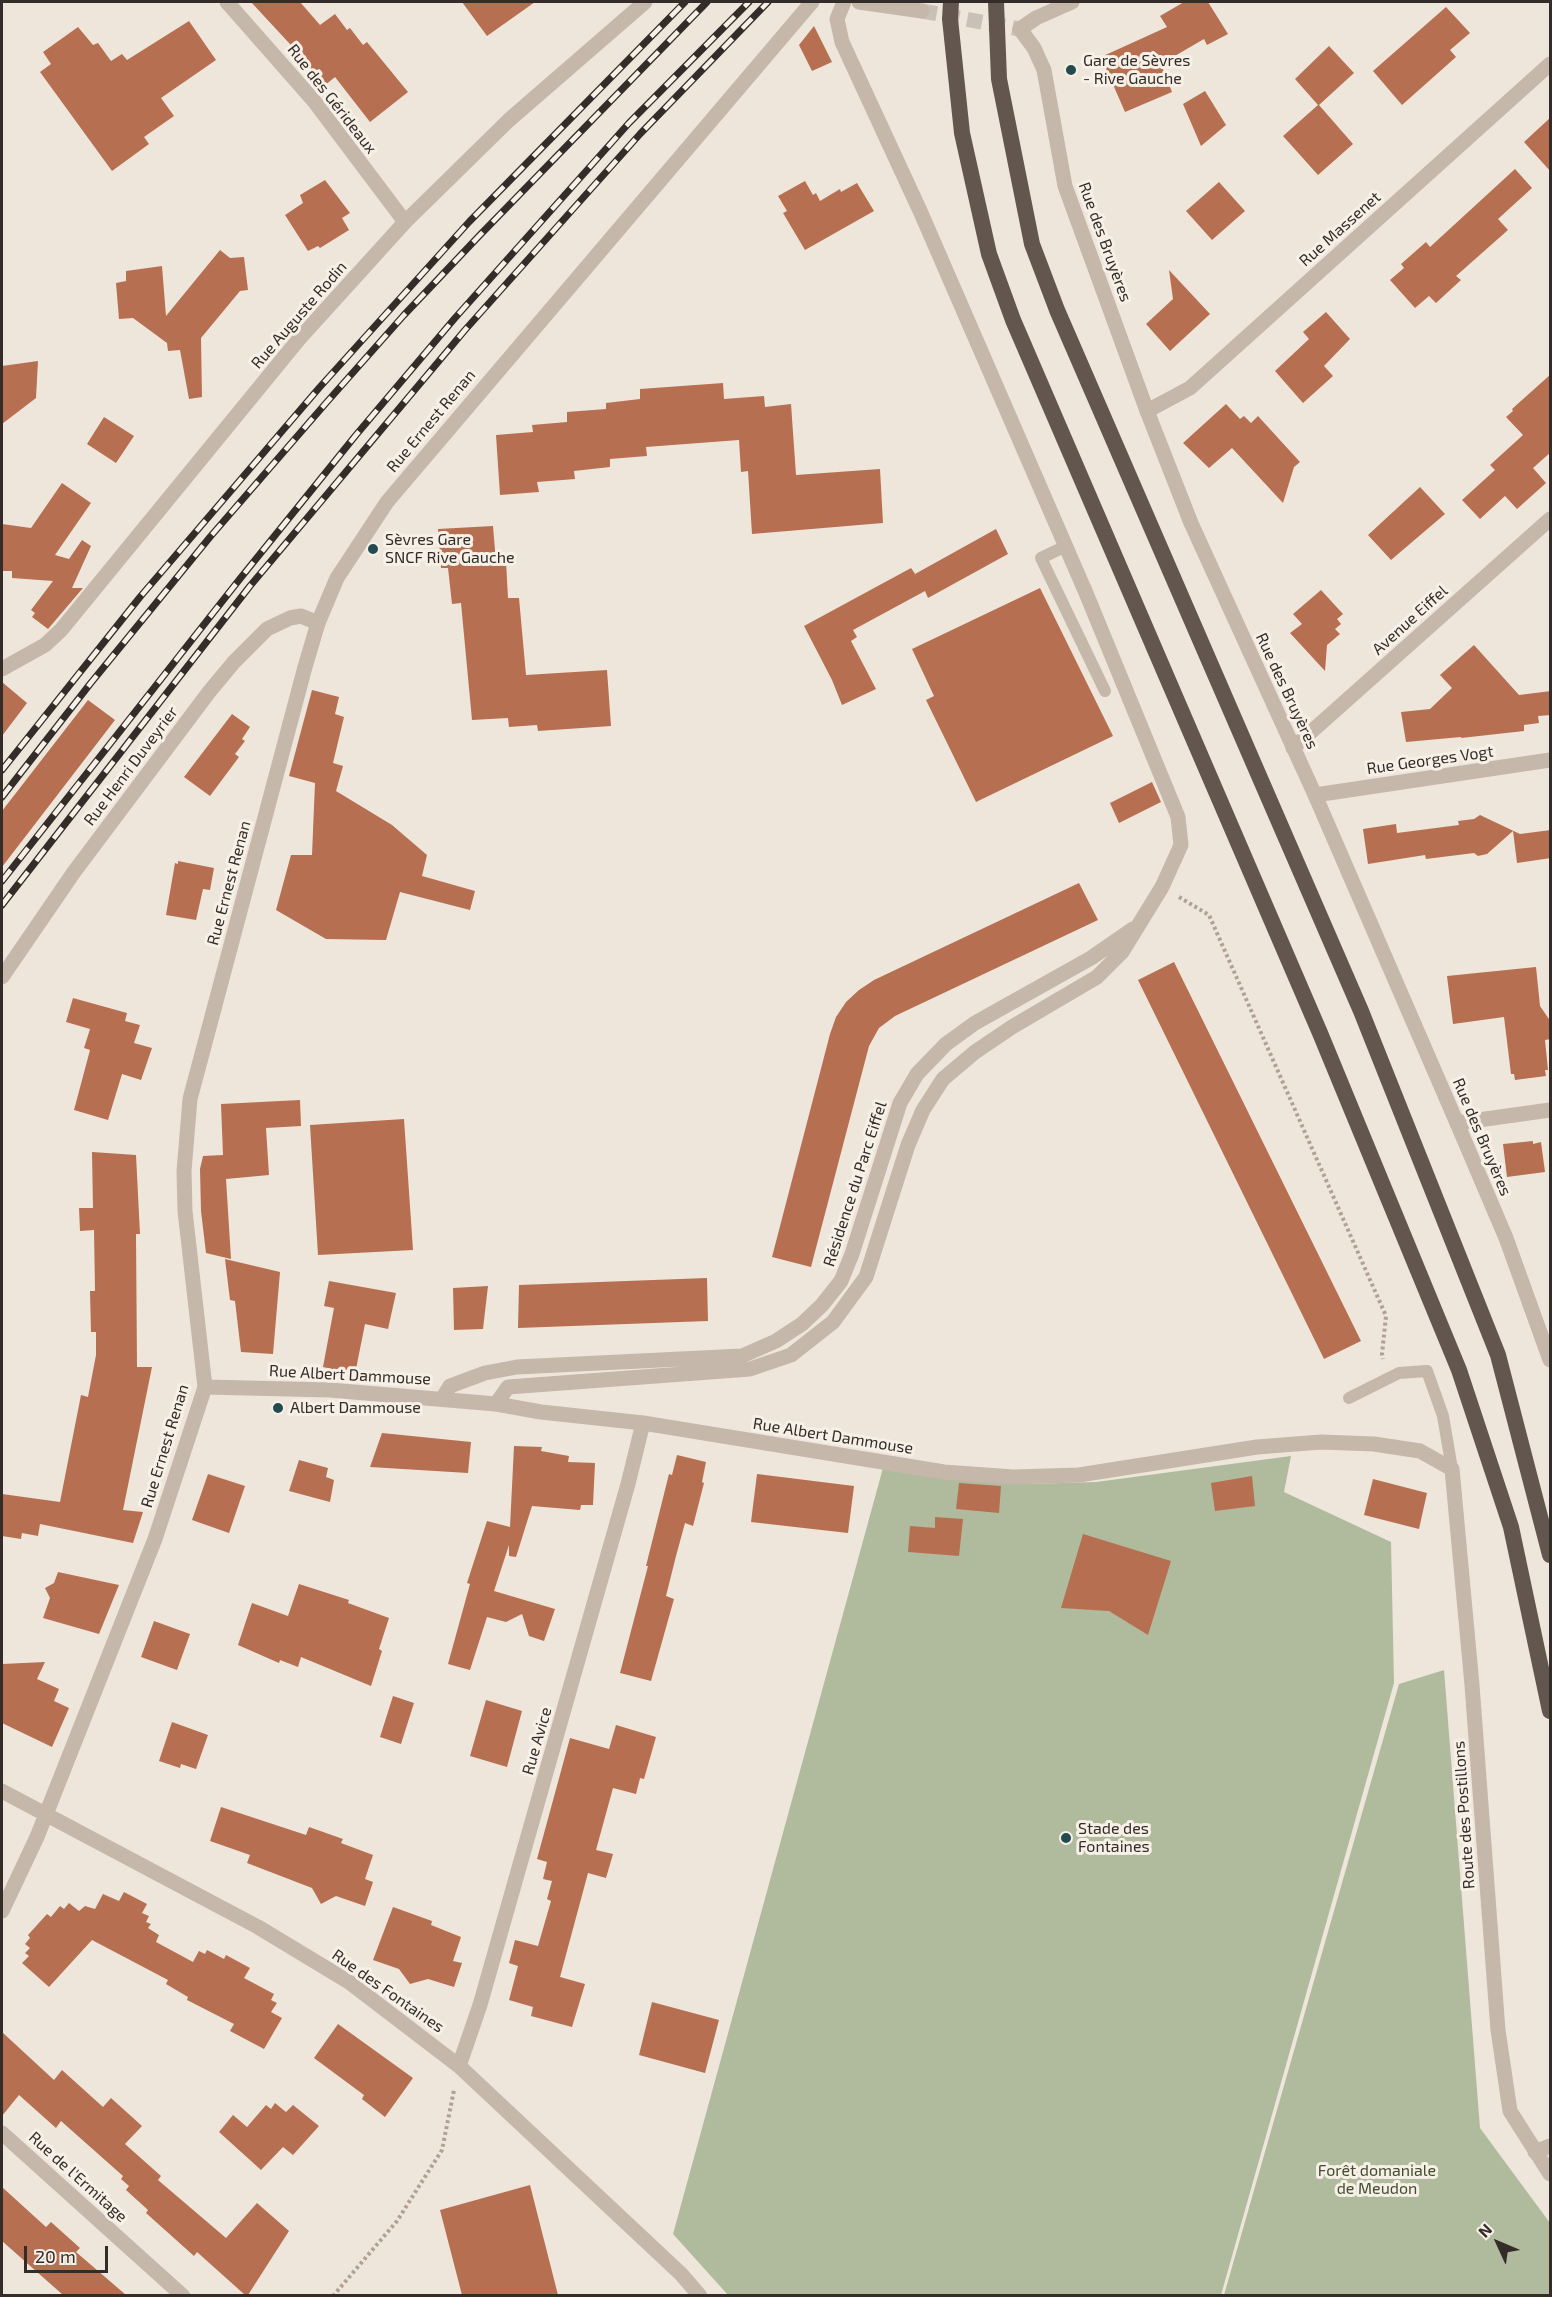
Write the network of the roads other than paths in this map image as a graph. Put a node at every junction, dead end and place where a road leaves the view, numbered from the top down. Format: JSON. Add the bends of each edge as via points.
{"nodes":[{"id":1,"x":227,"y":2,"type":"edge"},
{"id":2,"x":645,"y":2,"type":"edge"},
{"id":3,"x":812,"y":2,"type":"edge"},
{"id":4,"x":844,"y":2,"type":"edge"},
{"id":5,"x":859,"y":2,"type":"edge"},
{"id":6,"x":951,"y":2,"type":"edge"},
{"id":7,"x":996,"y":2,"type":"edge"},
{"id":8,"x":1072,"y":2,"type":"edge"},
{"id":9,"x":922,"y":11,"type":"tunnel mouth"},
{"id":10,"x":1551,"y":64,"type":"edge"},
{"id":11,"x":405,"y":222,"type":"junction"},
{"id":12,"x":1147,"y":411,"type":"junction"},
{"id":13,"x":1551,"y":519,"type":"edge"},
{"id":14,"x":1066,"y":546,"type":"junction"},
{"id":15,"x":318,"y":622,"type":"junction"},
{"id":16,"x":2,"y":669,"type":"edge"},
{"id":17,"x":1105,"y":691,"type":"dead end"},
{"id":18,"x":1293,"y":748,"type":"junction"},
{"id":19,"x":1551,"y":760,"type":"edge"},
{"id":20,"x":1315,"y":795,"type":"junction"},
{"id":21,"x":1136,"y":927,"type":"junction"},
{"id":22,"x":2,"y":977,"type":"edge"},
{"id":23,"x":1000,"y":1009,"type":"junction"},
{"id":24,"x":1012,"y":1027,"type":"junction"},
{"id":25,"x":1551,"y":1110,"type":"edge"},
{"id":26,"x":1457,"y":1123,"type":"junction"},
{"id":27,"x":884,"y":1152,"type":"junction"},
{"id":28,"x":904,"y":1159,"type":"junction"},
{"id":29,"x":831,"y":1295,"type":"junction"},
{"id":30,"x":845,"y":1305,"type":"junction"},
{"id":31,"x":759,"y":1348,"type":"junction"},
{"id":32,"x":1551,"y":1360,"type":"edge"},
{"id":33,"x":767,"y":1363,"type":"junction"},
{"id":34,"x":517,"y":1367,"type":"junction"},
{"id":35,"x":521,"y":1386,"type":"junction"},
{"id":36,"x":205,"y":1387,"type":"junction"},
{"id":37,"x":1348,"y":1398,"type":"dead end"},
{"id":38,"x":442,"y":1399,"type":"junction"},
{"id":39,"x":496,"y":1404,"type":"junction"},
{"id":40,"x":643,"y":1423,"type":"junction"},
{"id":41,"x":1452,"y":1469,"type":"junction"},
{"id":42,"x":1551,"y":1555,"type":"edge"},
{"id":43,"x":1551,"y":1711,"type":"edge"},
{"id":44,"x":2,"y":1791,"type":"edge"},
{"id":45,"x":46,"y":1814,"type":"junction"},
{"id":46,"x":2,"y":1911,"type":"edge"},
{"id":47,"x":459,"y":2066,"type":"junction"},
{"id":48,"x":2,"y":2133,"type":"edge"},
{"id":49,"x":1551,"y":2146,"type":"edge"},
{"id":50,"x":1534,"y":2151,"type":"junction"},
{"id":51,"x":1551,"y":2174,"type":"edge"},
{"id":52,"x":183,"y":2295,"type":"edge"},
{"id":53,"x":699,"y":2295,"type":"edge"}],
"edges":[{"from":1,"to":11,"type":"street","name":"Rue des Gérideaux","via":[[314,101]]},
{"from":2,"to":11,"type":"street","name":"Rue Auguste Rodin","via":[[509,120]]},
{"from":3,"to":15,"type":"street","name":"Rue Ernest Renan","via":[[387,502],[337,578]]},
{"from":4,"to":14,"type":"street","via":[[837,19],[842,42]]},
{"from":5,"to":9,"type":"street"},
{"from":6,"to":43,"type":"highway","via":[[962,134],[989,254],[1459,1370],[1511,1527]]},
{"from":7,"to":42,"type":"highway","via":[[999,79],[1032,244],[1155,540],[1360,1011],[1498,1355]]},
{"from":8,"to":12,"type":"street","name":"Rue des Bruyères","via":[[1020,29],[1044,70],[1065,186]]},
{"from":10,"to":12,"type":"street","name":"Rue Massenet","via":[[1190,388]]},
{"from":11,"to":16,"type":"street","name":"Rue Auguste Rodin","via":[[299,339],[62,630],[45,645]]},
{"from":12,"to":18,"type":"street","name":"Rue des Bruyères","via":[[1203,551]]},
{"from":13,"to":18,"type":"street","name":"Avenue Eiffel"},
{"from":14,"to":17,"type":"lane","via":[[1041,558]]},
{"from":14,"to":21,"type":"street","name":"Résidence du Parc Eiffel","via":[[1178,817],[1181,846],[1162,887]]},
{"from":15,"to":22,"type":"street","name":"Rue Henri Duveyrier","via":[[301,616],[290,618],[267,629],[234,662],[74,872]]},
{"from":15,"to":36,"type":"street","name":"Rue Ernest Renan","via":[[190,1099],[185,1210]]},
{"from":18,"to":20,"type":"street","name":"Rue des Bruyères"},
{"from":19,"to":20,"type":"street","name":"Rue Georges Vogt"},
{"from":20,"to":26,"type":"street","name":"Rue des Bruyères"},
{"from":21,"to":23,"type":"street","name":"Résidence du Parc Eiffel","via":[[1091,958]]},
{"from":21,"to":24,"type":"street","name":"Résidence du Parc Eiffel","via":[[1122,952],[1097,977]]},
{"from":23,"to":24,"type":"lane"},
{"from":23,"to":27,"type":"street","name":"Résidence du Parc Eiffel","via":[[946,1044],[917,1074],[900,1103]]},
{"from":24,"to":28,"type":"street","name":"Résidence du Parc Eiffel","via":[[943,1079],[923,1110]]},
{"from":25,"to":26,"type":"street"},
{"from":26,"to":32,"type":"street","name":"Rue des Bruyères","via":[[1506,1238]]},
{"from":27,"to":28,"type":"lane"},
{"from":27,"to":29,"type":"street","name":"Résidence du Parc Eiffel","via":[[852,1254]]},
{"from":28,"to":30,"type":"street","name":"Résidence du Parc Eiffel","via":[[866,1277]]},
{"from":29,"to":30,"type":"lane"},
{"from":29,"to":31,"type":"street","name":"Résidence du Parc Eiffel","via":[[802,1324]]},
{"from":30,"to":33,"type":"street","name":"Résidence du Parc Eiffel","via":[[833,1322],[791,1355]]},
{"from":31,"to":33,"type":"lane"},
{"from":31,"to":34,"type":"street","name":"Résidence du Parc Eiffel","via":[[742,1356]]},
{"from":33,"to":35,"type":"street","name":"Résidence du Parc Eiffel","via":[[750,1370]]},
{"from":34,"to":35,"type":"lane"},
{"from":34,"to":38,"type":"street","name":"Résidence du Parc Eiffel","via":[[450,1386]]},
{"from":35,"to":39,"type":"street","name":"Résidence du Parc Eiffel","via":[[508,1387]]},
{"from":36,"to":38,"type":"street","name":"Rue Albert Dammouse","via":[[330,1390]]},
{"from":36,"to":45,"type":"street","name":"Rue Ernest Renan","via":[[154,1539]]},
{"from":37,"to":41,"type":"lane","via":[[1399,1373],[1427,1371],[1443,1416]]},
{"from":38,"to":39,"type":"street","name":"Rue Albert Dammouse"},
{"from":39,"to":40,"type":"street","name":"Rue Albert Dammouse"},
{"from":40,"to":41,"type":"street","name":"Rue Albert Dammouse","via":[[944,1472],[1013,1477],[1078,1475],[1257,1447],[1321,1442],[1420,1451]]},
{"from":40,"to":47,"type":"street","name":"Rue Avice","via":[[483,1994]]},
{"from":41,"to":50,"type":"street","name":"Route des Postillons","via":[[1498,2030],[1510,2111]]},
{"from":44,"to":45,"type":"street","name":"Rue des Fontaines"},
{"from":45,"to":46,"type":"street","name":"Rue Ernest Renan"},
{"from":45,"to":47,"type":"street","name":"Rue des Fontaines","via":[[258,1927],[349,1982]]},
{"from":47,"to":53,"type":"street","name":"Rue des Fontaines"},
{"from":48,"to":52,"type":"street","name":"Rue de l'Ermitage"},
{"from":49,"to":50,"type":"street"},
{"from":50,"to":51,"type":"street","name":"Route des Postillons"}]}
